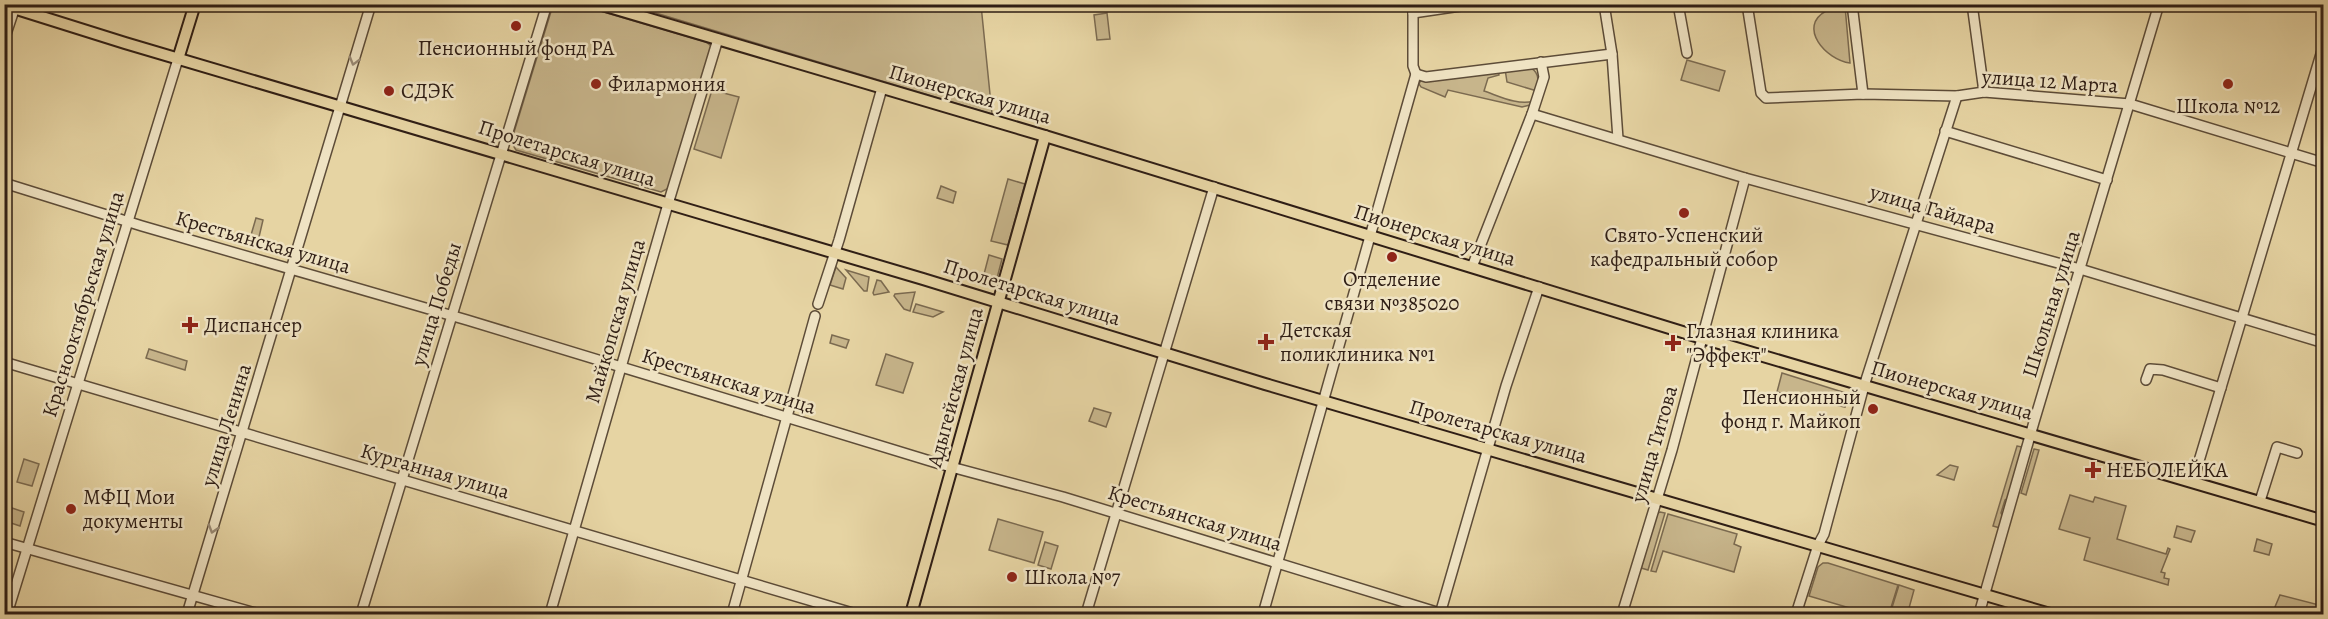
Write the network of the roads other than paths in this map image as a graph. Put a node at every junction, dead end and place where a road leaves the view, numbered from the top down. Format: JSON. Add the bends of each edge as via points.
{"nodes":[{"id":1,"x":195,"y":4,"type":"edge"},
{"id":2,"x":371,"y":4,"type":"edge"},
{"id":3,"x":547,"y":4,"type":"edge"},
{"id":4,"x":599,"y":4,"type":"edge"},
{"id":5,"x":1474,"y":4,"type":"edge"},
{"id":6,"x":1604,"y":4,"type":"edge"},
{"id":7,"x":1678,"y":4,"type":"edge"},
{"id":8,"x":1748,"y":4,"type":"edge"},
{"id":9,"x":1852,"y":4,"type":"edge"},
{"id":10,"x":1972,"y":4,"type":"edge"},
{"id":11,"x":2159,"y":4,"type":"edge"},
{"id":12,"x":12,"y":6,"type":"edge"},
{"id":13,"x":1413,"y":9,"type":"edge"},
{"id":14,"x":718,"y":39,"type":"junction"},
{"id":15,"x":4,"y":40,"type":"edge"},
{"id":16,"x":2324,"y":44,"type":"edge"},
{"id":17,"x":1687,"y":53,"type":"dead end"},
{"id":18,"x":1612,"y":54,"type":"junction"},
{"id":19,"x":178,"y":59,"type":"junction"},
{"id":20,"x":1542,"y":62,"type":"junction"},
{"id":21,"x":1416,"y":74,"type":"junction"},
{"id":22,"x":882,"y":88,"type":"junction"},
{"id":23,"x":1984,"y":92,"type":"junction"},
{"id":24,"x":1863,"y":94,"type":"junction"},
{"id":25,"x":1957,"y":96,"type":"junction"},
{"id":26,"x":2130,"y":104,"type":"junction"},
{"id":27,"x":340,"y":106,"type":"junction"},
{"id":28,"x":1532,"y":114,"type":"junction"},
{"id":29,"x":1945,"y":131,"type":"junction"},
{"id":30,"x":1045,"y":136,"type":"junction"},
{"id":31,"x":1618,"y":139,"type":"junction"},
{"id":32,"x":2291,"y":153,"type":"junction"},
{"id":33,"x":501,"y":154,"type":"junction"},
{"id":34,"x":2324,"y":163,"type":"edge"},
{"id":35,"x":1745,"y":178,"type":"junction"},
{"id":36,"x":2108,"y":180,"type":"junction"},
{"id":37,"x":4,"y":183,"type":"edge"},
{"id":38,"x":1214,"y":187,"type":"junction"},
{"id":39,"x":668,"y":204,"type":"junction"},
{"id":40,"x":129,"y":222,"type":"junction"},
{"id":41,"x":1915,"y":222,"type":"junction"},
{"id":42,"x":1370,"y":236,"type":"junction"},
{"id":43,"x":835,"y":254,"type":"junction"},
{"id":44,"x":1472,"y":267,"type":"junction"},
{"id":45,"x":291,"y":269,"type":"junction"},
{"id":46,"x":2080,"y":269,"type":"junction"},
{"id":47,"x":1539,"y":287,"type":"junction"},
{"id":48,"x":998,"y":303,"type":"junction"},
{"id":49,"x":818,"y":304,"type":"dead end"},
{"id":50,"x":451,"y":315,"type":"junction"},
{"id":51,"x":814,"y":316,"type":"dead end"},
{"id":52,"x":2241,"y":319,"type":"junction"},
{"id":53,"x":1702,"y":338,"type":"junction"},
{"id":54,"x":2324,"y":343,"type":"edge"},
{"id":55,"x":1164,"y":352,"type":"junction"},
{"id":56,"x":4,"y":362,"type":"edge"},
{"id":57,"x":621,"y":367,"type":"junction"},
{"id":58,"x":2146,"y":380,"type":"dead end"},
{"id":59,"x":78,"y":384,"type":"junction"},
{"id":60,"x":1864,"y":386,"type":"junction"},
{"id":61,"x":2221,"y":388,"type":"junction"},
{"id":62,"x":1324,"y":400,"type":"junction"},
{"id":63,"x":788,"y":417,"type":"junction"},
{"id":64,"x":242,"y":433,"type":"junction"},
{"id":65,"x":2030,"y":433,"type":"junction"},
{"id":66,"x":1488,"y":448,"type":"junction"},
{"id":67,"x":2297,"y":453,"type":"dead end"},
{"id":68,"x":952,"y":468,"type":"junction"},
{"id":69,"x":402,"y":480,"type":"junction"},
{"id":70,"x":2193,"y":481,"type":"junction"},
{"id":71,"x":1658,"y":498,"type":"junction"},
{"id":72,"x":2260,"y":501,"type":"junction"},
{"id":73,"x":1115,"y":513,"type":"junction"},
{"id":74,"x":2324,"y":521,"type":"edge"},
{"id":75,"x":573,"y":531,"type":"junction"},
{"id":76,"x":4,"y":542,"type":"edge"},
{"id":77,"x":1818,"y":545,"type":"junction"},
{"id":78,"x":28,"y":548,"type":"junction"},
{"id":79,"x":1277,"y":562,"type":"junction"},
{"id":80,"x":741,"y":580,"type":"junction"},
{"id":81,"x":193,"y":595,"type":"junction"},
{"id":82,"x":1985,"y":595,"type":"junction"},
{"id":83,"x":1441,"y":614,"type":"edge"},
{"id":84,"x":7,"y":615,"type":"edge"},
{"id":85,"x":187,"y":615,"type":"edge"},
{"id":86,"x":259,"y":615,"type":"edge"},
{"id":87,"x":361,"y":615,"type":"edge"},
{"id":88,"x":550,"y":615,"type":"edge"},
{"id":89,"x":732,"y":615,"type":"edge"},
{"id":90,"x":856,"y":615,"type":"edge"},
{"id":91,"x":911,"y":615,"type":"edge"},
{"id":92,"x":1086,"y":615,"type":"edge"},
{"id":93,"x":1263,"y":615,"type":"edge"},
{"id":94,"x":1622,"y":615,"type":"edge"},
{"id":95,"x":1796,"y":615,"type":"edge"},
{"id":96,"x":1979,"y":615,"type":"edge"},
{"id":97,"x":2050,"y":615,"type":"edge"}],
"edges":[{"from":1,"to":19,"type":"main road","name":"Краснооктябрьская улица"},
{"from":2,"to":27,"type":"street","name":"улица Ленина","one_way":true},
{"from":3,"to":33,"type":"street","name":"улица Победы"},
{"from":4,"to":14,"type":"main road","name":"Пионерская улица"},
{"from":5,"to":13,"type":"street"},
{"from":6,"to":18,"type":"street"},
{"from":7,"to":17,"type":"street"},
{"from":8,"to":24,"type":"street","name":"улица 12 Марта","via":[[1761,93],[1766,98]]},
{"from":9,"to":24,"type":"street"},
{"from":10,"to":23,"type":"street"},
{"from":11,"to":26,"type":"street","name":"Школьная улица"},
{"from":12,"to":15,"type":"street"},
{"from":12,"to":19,"type":"main road","name":"Пролетарская улица"},
{"from":13,"to":21,"type":"street"},
{"from":14,"to":22,"type":"main road","name":"Пионерская улица"},
{"from":14,"to":39,"type":"street","name":"Майкопская улица"},
{"from":16,"to":32,"type":"street"},
{"from":18,"to":20,"type":"street"},
{"from":18,"to":31,"type":"street"},
{"from":19,"to":27,"type":"main road","name":"Пролетарская улица"},
{"from":19,"to":40,"type":"street","name":"Краснооктябрьская улица"},
{"from":20,"to":21,"type":"street","via":[[1426,77]]},
{"from":20,"to":28,"type":"street","via":[[1544,77]]},
{"from":21,"to":42,"type":"street"},
{"from":22,"to":30,"type":"main road","name":"Пионерская улица"},
{"from":22,"to":43,"type":"street"},
{"from":23,"to":25,"type":"street","name":"улица 12 Марта"},
{"from":23,"to":26,"type":"street","name":"улица 12 Марта"},
{"from":24,"to":25,"type":"street","name":"улица 12 Марта"},
{"from":25,"to":29,"type":"street"},
{"from":26,"to":32,"type":"street","name":"улица 12 Марта"},
{"from":26,"to":36,"type":"street","name":"Школьная улица"},
{"from":27,"to":33,"type":"main road","name":"Пролетарская улица"},
{"from":27,"to":45,"type":"street","name":"улица Ленина"},
{"from":28,"to":31,"type":"street","name":"улица Гайдара"},
{"from":28,"to":44,"type":"street"},
{"from":29,"to":36,"type":"street"},
{"from":29,"to":41,"type":"street"},
{"from":30,"to":38,"type":"main road","name":"Пионерская улица"},
{"from":30,"to":48,"type":"main road","name":"Адыгейская улица"},
{"from":31,"to":35,"type":"street","name":"улица Гайдара"},
{"from":32,"to":34,"type":"street","name":"улица 12 Марта"},
{"from":32,"to":52,"type":"street"},
{"from":33,"to":39,"type":"main road","name":"Пролетарская улица"},
{"from":33,"to":50,"type":"street","name":"улица Победы"},
{"from":35,"to":41,"type":"street","name":"улица Гайдара"},
{"from":35,"to":53,"type":"street","name":"улица Титова"},
{"from":36,"to":46,"type":"street","name":"Школьная улица"},
{"from":37,"to":40,"type":"street","name":"Крестьянская улица"},
{"from":38,"to":42,"type":"main road","name":"Пионерская улица"},
{"from":38,"to":55,"type":"street"},
{"from":39,"to":43,"type":"main road","name":"Пролетарская улица"},
{"from":39,"to":57,"type":"street","name":"Майкопская улица"},
{"from":40,"to":45,"type":"street","name":"Крестьянская улица"},
{"from":40,"to":59,"type":"street","name":"Краснооктябрьская улица"},
{"from":41,"to":46,"type":"street","name":"улица Гайдара"},
{"from":41,"to":60,"type":"street"},
{"from":42,"to":44,"type":"main road","name":"Пионерская улица"},
{"from":42,"to":62,"type":"street"},
{"from":43,"to":48,"type":"main road","name":"Пролетарская улица"},
{"from":43,"to":49,"type":"street"},
{"from":44,"to":47,"type":"main road","name":"Пионерская улица"},
{"from":45,"to":50,"type":"street","name":"Крестьянская улица"},
{"from":45,"to":64,"type":"street","name":"улица Ленина"},
{"from":46,"to":52,"type":"street","name":"улица Гайдара"},
{"from":46,"to":65,"type":"street","name":"Школьная улица"},
{"from":47,"to":53,"type":"main road","name":"Пионерская улица"},
{"from":47,"to":66,"type":"street"},
{"from":48,"to":55,"type":"main road","name":"Пролетарская улица"},
{"from":48,"to":68,"type":"main road","name":"Адыгейская улица"},
{"from":50,"to":57,"type":"street","name":"Крестьянская улица"},
{"from":50,"to":69,"type":"street","name":"улица Победы"},
{"from":51,"to":63,"type":"street"},
{"from":52,"to":54,"type":"street","name":"улица Гайдара"},
{"from":52,"to":61,"type":"street"},
{"from":53,"to":60,"type":"main road","name":"Пионерская улица"},
{"from":53,"to":71,"type":"street","name":"улица Титова"},
{"from":55,"to":62,"type":"main road","name":"Пролетарская улица"},
{"from":55,"to":73,"type":"street"},
{"from":56,"to":59,"type":"street","name":"Курганная улица"},
{"from":57,"to":63,"type":"street","name":"Крестьянская улица"},
{"from":57,"to":75,"type":"street","name":"Майкопская улица"},
{"from":58,"to":61,"type":"street","via":[[2150,369],[2163,370]]},
{"from":59,"to":64,"type":"street","name":"Курганная улица"},
{"from":59,"to":78,"type":"street","name":"Краснооктябрьская улица"},
{"from":60,"to":65,"type":"main road","name":"Пионерская улица"},
{"from":60,"to":77,"type":"street"},
{"from":61,"to":70,"type":"street"},
{"from":62,"to":66,"type":"main road","name":"Пролетарская улица"},
{"from":62,"to":79,"type":"street"},
{"from":63,"to":68,"type":"street","name":"Крестьянская улица"},
{"from":63,"to":80,"type":"street"},
{"from":64,"to":69,"type":"street","name":"Курганная улица"},
{"from":64,"to":81,"type":"street","name":"улица Ленина","one_way":true},
{"from":65,"to":70,"type":"main road","name":"Пионерская улица"},
{"from":65,"to":82,"type":"street","name":"Школьная улица"},
{"from":66,"to":71,"type":"main road","name":"Пролетарская улица"},
{"from":66,"to":83,"type":"street"},
{"from":67,"to":72,"type":"street","via":[[2277,447]]},
{"from":68,"to":73,"type":"street","name":"Крестьянская улица"},
{"from":68,"to":91,"type":"main road","name":"Адыгейская улица"},
{"from":69,"to":75,"type":"street","name":"Курганная улица"},
{"from":69,"to":87,"type":"street","name":"улица Победы"},
{"from":70,"to":72,"type":"main road","name":"Пионерская улица"},
{"from":71,"to":77,"type":"main road","name":"Пролетарская улица"},
{"from":71,"to":94,"type":"street","name":"улица Титова"},
{"from":72,"to":74,"type":"main road","name":"Пионерская улица"},
{"from":73,"to":79,"type":"street","name":"Крестьянская улица"},
{"from":73,"to":92,"type":"street"},
{"from":75,"to":80,"type":"street","name":"Курганная улица"},
{"from":75,"to":88,"type":"street","name":"Майкопская улица"},
{"from":76,"to":78,"type":"street"},
{"from":77,"to":82,"type":"main road","name":"Пролетарская улица"},
{"from":77,"to":95,"type":"street"},
{"from":78,"to":81,"type":"street"},
{"from":78,"to":84,"type":"street","name":"Краснооктябрьская улица"},
{"from":79,"to":83,"type":"street","name":"Крестьянская улица"},
{"from":79,"to":93,"type":"street"},
{"from":80,"to":89,"type":"street"},
{"from":80,"to":90,"type":"street","name":"Курганная улица"},
{"from":81,"to":85,"type":"street","name":"улица Ленина"},
{"from":81,"to":86,"type":"street"},
{"from":82,"to":96,"type":"street","name":"Школьная улица"},
{"from":82,"to":97,"type":"main road","name":"Пролетарская улица"}]}
